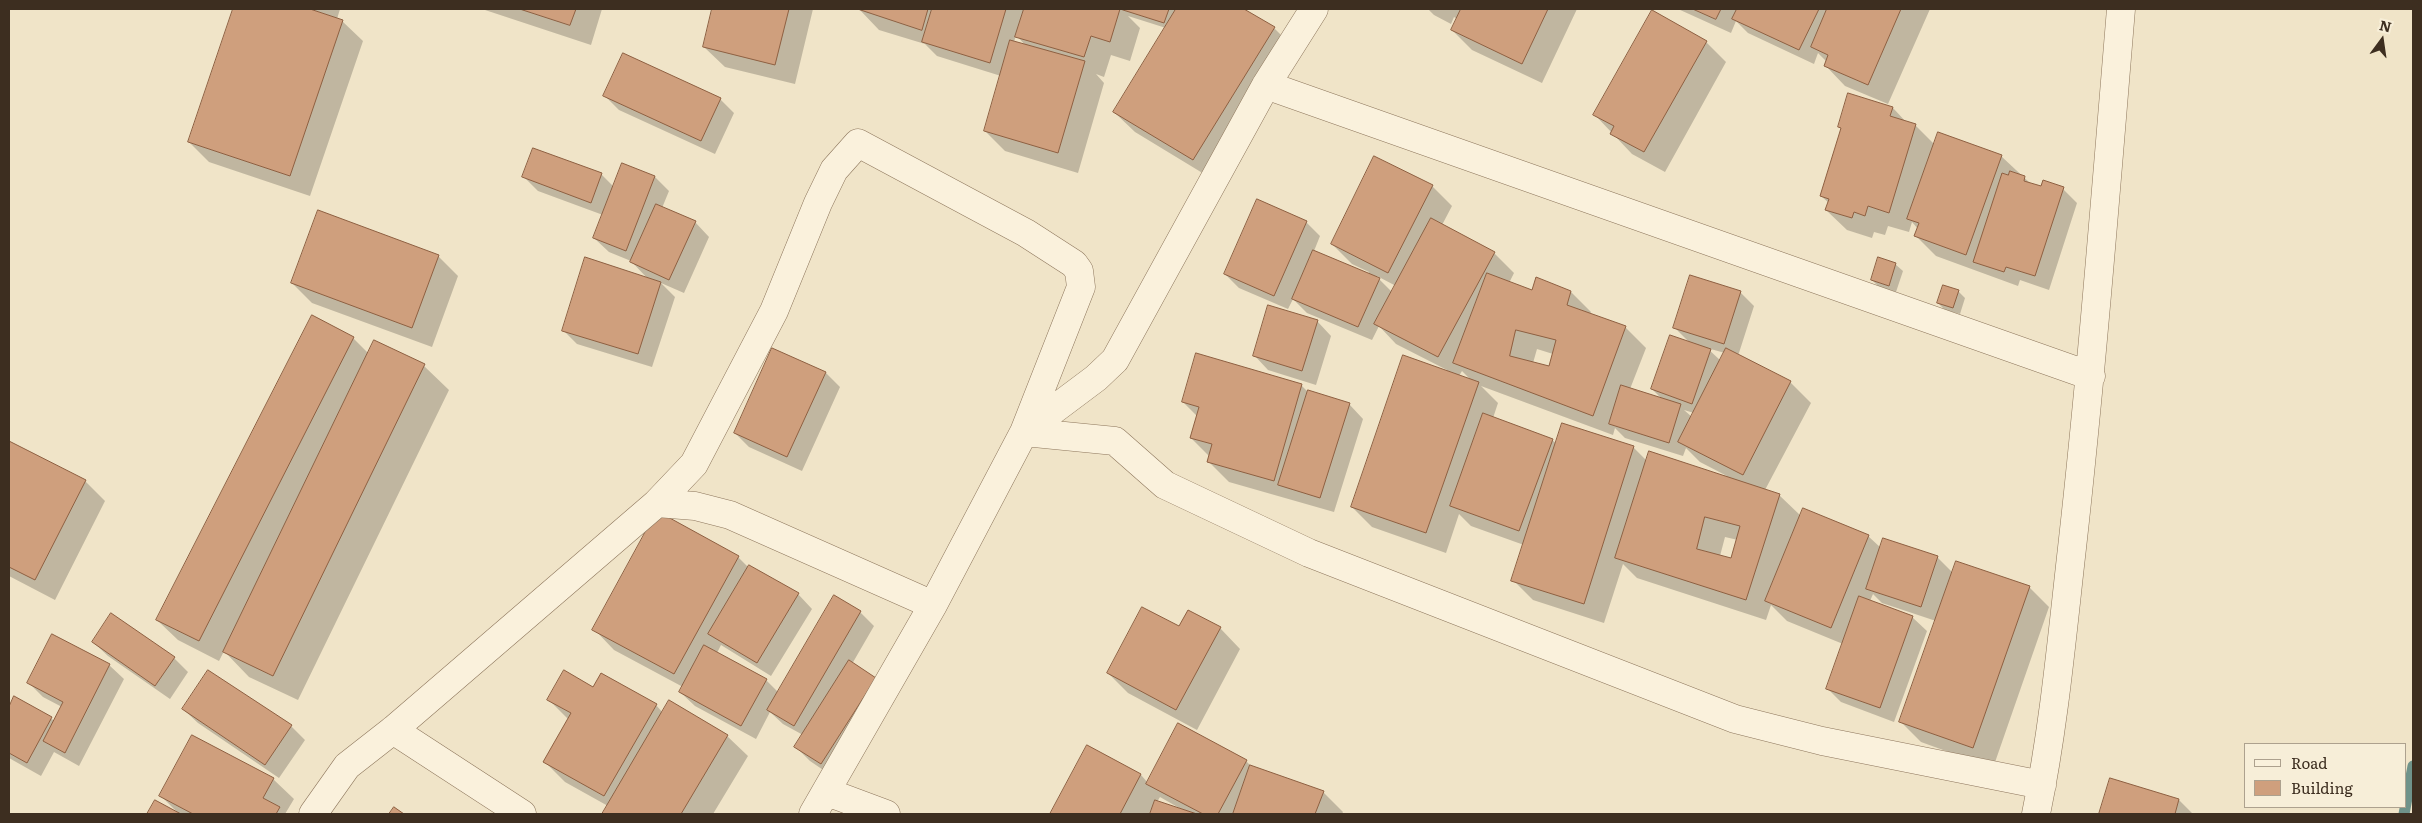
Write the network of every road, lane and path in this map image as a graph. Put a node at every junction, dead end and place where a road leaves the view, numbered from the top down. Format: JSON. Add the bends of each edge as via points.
{"nodes":[{"id":1,"x":1314,"y":9,"type":"edge"},
{"id":2,"x":2121,"y":9,"type":"edge"},
{"id":3,"x":1266,"y":85,"type":"junction"},
{"id":4,"x":2091,"y":376,"type":"junction"},
{"id":5,"x":1024,"y":432,"type":"junction"},
{"id":6,"x":658,"y":503,"type":"junction"},
{"id":7,"x":933,"y":606,"type":"junction"},
{"id":8,"x":393,"y":730,"type":"junction"},
{"id":9,"x":2042,"y":785,"type":"junction"},
{"id":10,"x":820,"y":803,"type":"edge"},
{"id":11,"x":313,"y":814,"type":"edge"},
{"id":12,"x":522,"y":814,"type":"edge"},
{"id":13,"x":886,"y":814,"type":"edge"},
{"id":14,"x":2036,"y":814,"type":"edge"}],
"edges":[{"from":1,"to":3,"type":"street"},
{"from":2,"to":4,"type":"street"},
{"from":3,"to":4,"type":"street"},
{"from":3,"to":5,"type":"street","via":[[1115,360]]},
{"from":4,"to":9,"type":"street"},
{"from":5,"to":6,"type":"street","via":[[1081,287],[1079,271],[1074,264],[1026,233],[858,143],[834,170],[774,312],[694,464]]},
{"from":5,"to":7,"type":"street"},
{"from":5,"to":9,"type":"street","via":[[1115,441],[1165,485],[1309,553],[1735,719],[1822,741]]},
{"from":6,"to":7,"type":"street","via":[[695,506],[730,514]]},
{"from":6,"to":8,"type":"street"},
{"from":7,"to":10,"type":"street"},
{"from":8,"to":11,"type":"street","via":[[347,766]]},
{"from":8,"to":12,"type":"street"},
{"from":9,"to":14,"type":"street"},
{"from":10,"to":13,"type":"street"}]}
